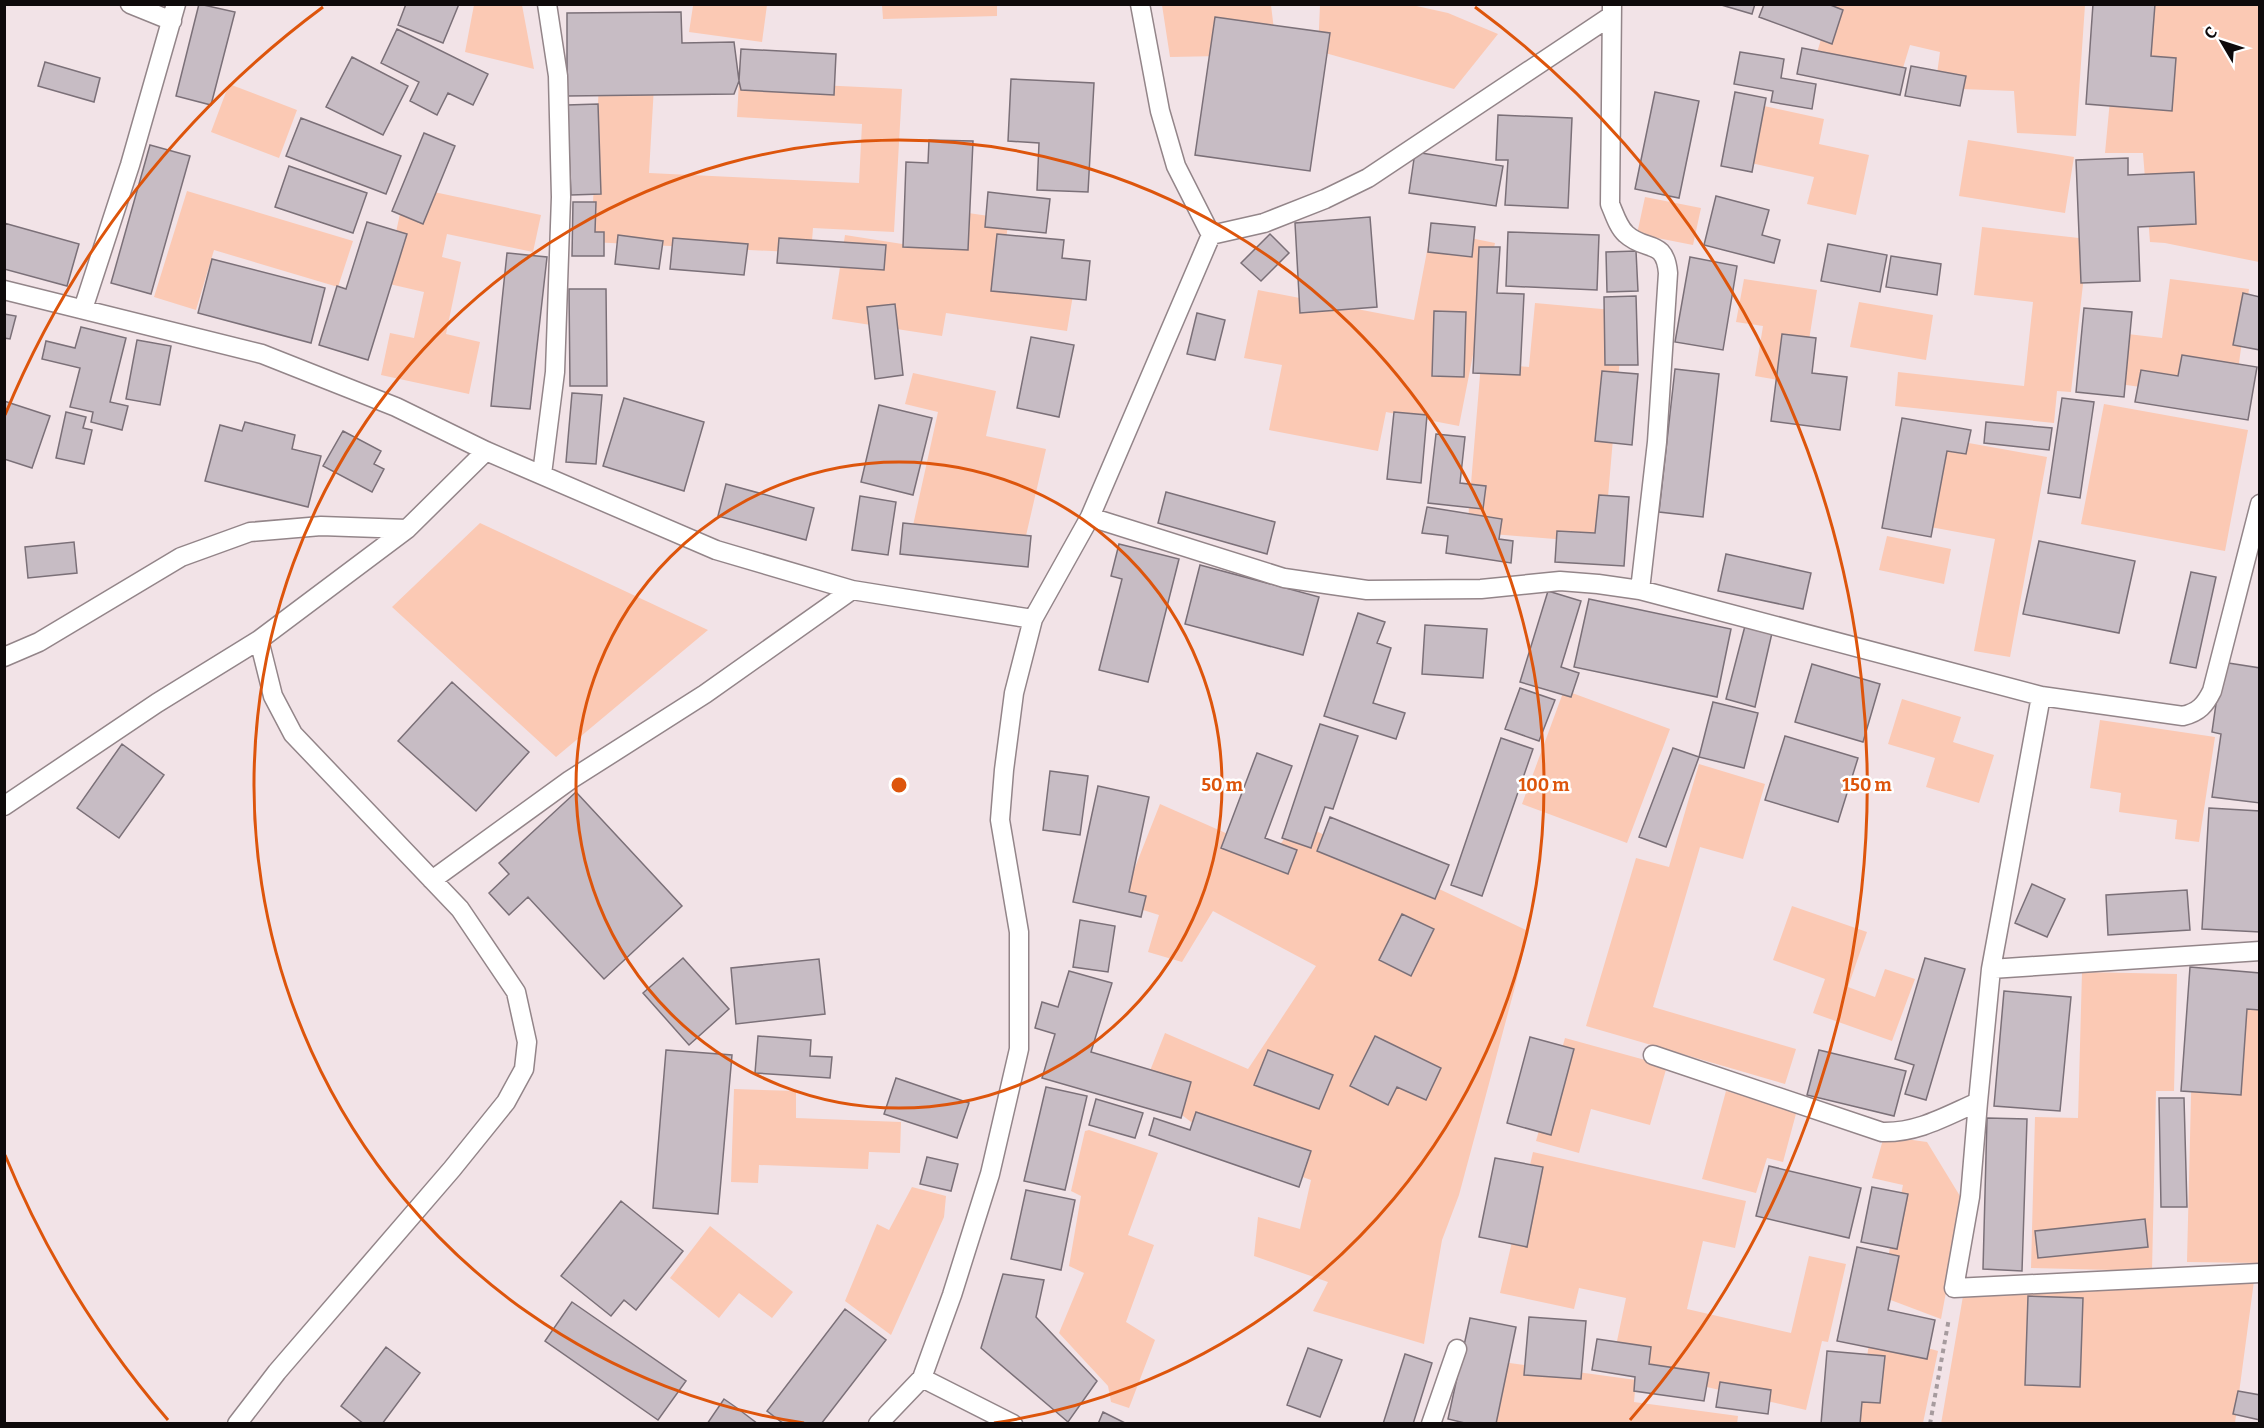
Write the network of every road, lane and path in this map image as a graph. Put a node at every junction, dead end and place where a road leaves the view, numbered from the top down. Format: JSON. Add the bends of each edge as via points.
{"nodes":[{"id":1,"x":130,"y":4,"type":"edge"},
{"id":2,"x":547,"y":4,"type":"edge"},
{"id":3,"x":1140,"y":4,"type":"edge"},
{"id":4,"x":1612,"y":10,"type":"edge"},
{"id":5,"x":174,"y":13,"type":"edge"},
{"id":6,"x":1211,"y":235,"type":"junction"},
{"id":7,"x":4,"y":290,"type":"edge"},
{"id":8,"x":83,"y":309,"type":"junction"},
{"id":9,"x":486,"y":451,"type":"junction"},
{"id":10,"x":542,"y":474,"type":"junction"},
{"id":11,"x":2259,"y":504,"type":"edge"},
{"id":12,"x":1089,"y":517,"type":"junction"},
{"id":13,"x":407,"y":529,"type":"junction"},
{"id":14,"x":852,"y":590,"type":"junction"},
{"id":15,"x":1640,"y":590,"type":"junction"},
{"id":16,"x":1033,"y":619,"type":"junction"},
{"id":17,"x":259,"y":639,"type":"junction"},
{"id":18,"x":4,"y":657,"type":"edge"},
{"id":19,"x":2041,"y":696,"type":"junction"},
{"id":20,"x":4,"y":806,"type":"edge"},
{"id":21,"x":432,"y":880,"type":"junction"},
{"id":22,"x":2259,"y":951,"type":"edge"},
{"id":23,"x":1991,"y":969,"type":"junction"},
{"id":24,"x":1653,"y":1055,"type":"dead end"},
{"id":25,"x":1977,"y":1102,"type":"junction"},
{"id":26,"x":2259,"y":1273,"type":"edge"},
{"id":27,"x":1954,"y":1288,"type":"junction"},
{"id":28,"x":1457,"y":1349,"type":"dead end"},
{"id":29,"x":922,"y":1378,"type":"junction"},
{"id":30,"x":237,"y":1424,"type":"edge"},
{"id":31,"x":878,"y":1424,"type":"edge"},
{"id":32,"x":1013,"y":1424,"type":"edge"},
{"id":33,"x":1431,"y":1424,"type":"edge"},
{"id":34,"x":1930,"y":1424,"type":"edge"}],
"edges":[{"from":1,"to":5,"type":"lane"},
{"from":2,"to":10,"type":"lane","via":[[558,76],[561,197],[555,372]]},
{"from":3,"to":6,"type":"lane","via":[[1160,111],[1176,166]]},
{"from":4,"to":6,"type":"lane","via":[[1368,178],[1264,223]]},
{"from":4,"to":15,"type":"lane","via":[[1610,204],[1625,233],[1664,254],[1668,273],[1657,442]]},
{"from":5,"to":8,"type":"lane"},
{"from":6,"to":12,"type":"lane"},
{"from":7,"to":8,"type":"lane"},
{"from":8,"to":9,"type":"lane","via":[[262,354],[396,407]]},
{"from":9,"to":10,"type":"lane"},
{"from":9,"to":13,"type":"lane"},
{"from":10,"to":14,"type":"lane","via":[[716,550]]},
{"from":11,"to":19,"type":"lane","via":[[2212,691],[2196,712],[2183,716]]},
{"from":12,"to":15,"type":"lane","via":[[1284,578],[1367,590],[1481,589],[1560,581]]},
{"from":12,"to":16,"type":"lane"},
{"from":13,"to":17,"type":"lane"},
{"from":13,"to":18,"type":"lane","via":[[321,526],[250,532],[181,557],[39,642]]},
{"from":14,"to":16,"type":"lane"},
{"from":14,"to":21,"type":"lane","via":[[705,694],[570,780]]},
{"from":15,"to":19,"type":"lane"},
{"from":16,"to":29,"type":"lane","via":[[1014,693],[1000,820],[1019,932],[1020,1049],[990,1174]]},
{"from":17,"to":20,"type":"lane"},
{"from":17,"to":21,"type":"lane","via":[[273,696],[293,734]]},
{"from":19,"to":23,"type":"lane"},
{"from":21,"to":30,"type":"lane","via":[[460,909],[516,992],[527,1042],[524,1069],[486,1128]]},
{"from":22,"to":23,"type":"lane"},
{"from":23,"to":25,"type":"lane"},
{"from":24,"to":25,"type":"lane","via":[[1882,1132],[1916,1129]]},
{"from":25,"to":27,"type":"lane","via":[[1970,1197]]},
{"from":26,"to":27,"type":"lane"},
{"from":27,"to":34,"type":"path"},
{"from":28,"to":33,"type":"lane"},
{"from":29,"to":31,"type":"lane"},
{"from":29,"to":32,"type":"lane"}]}
